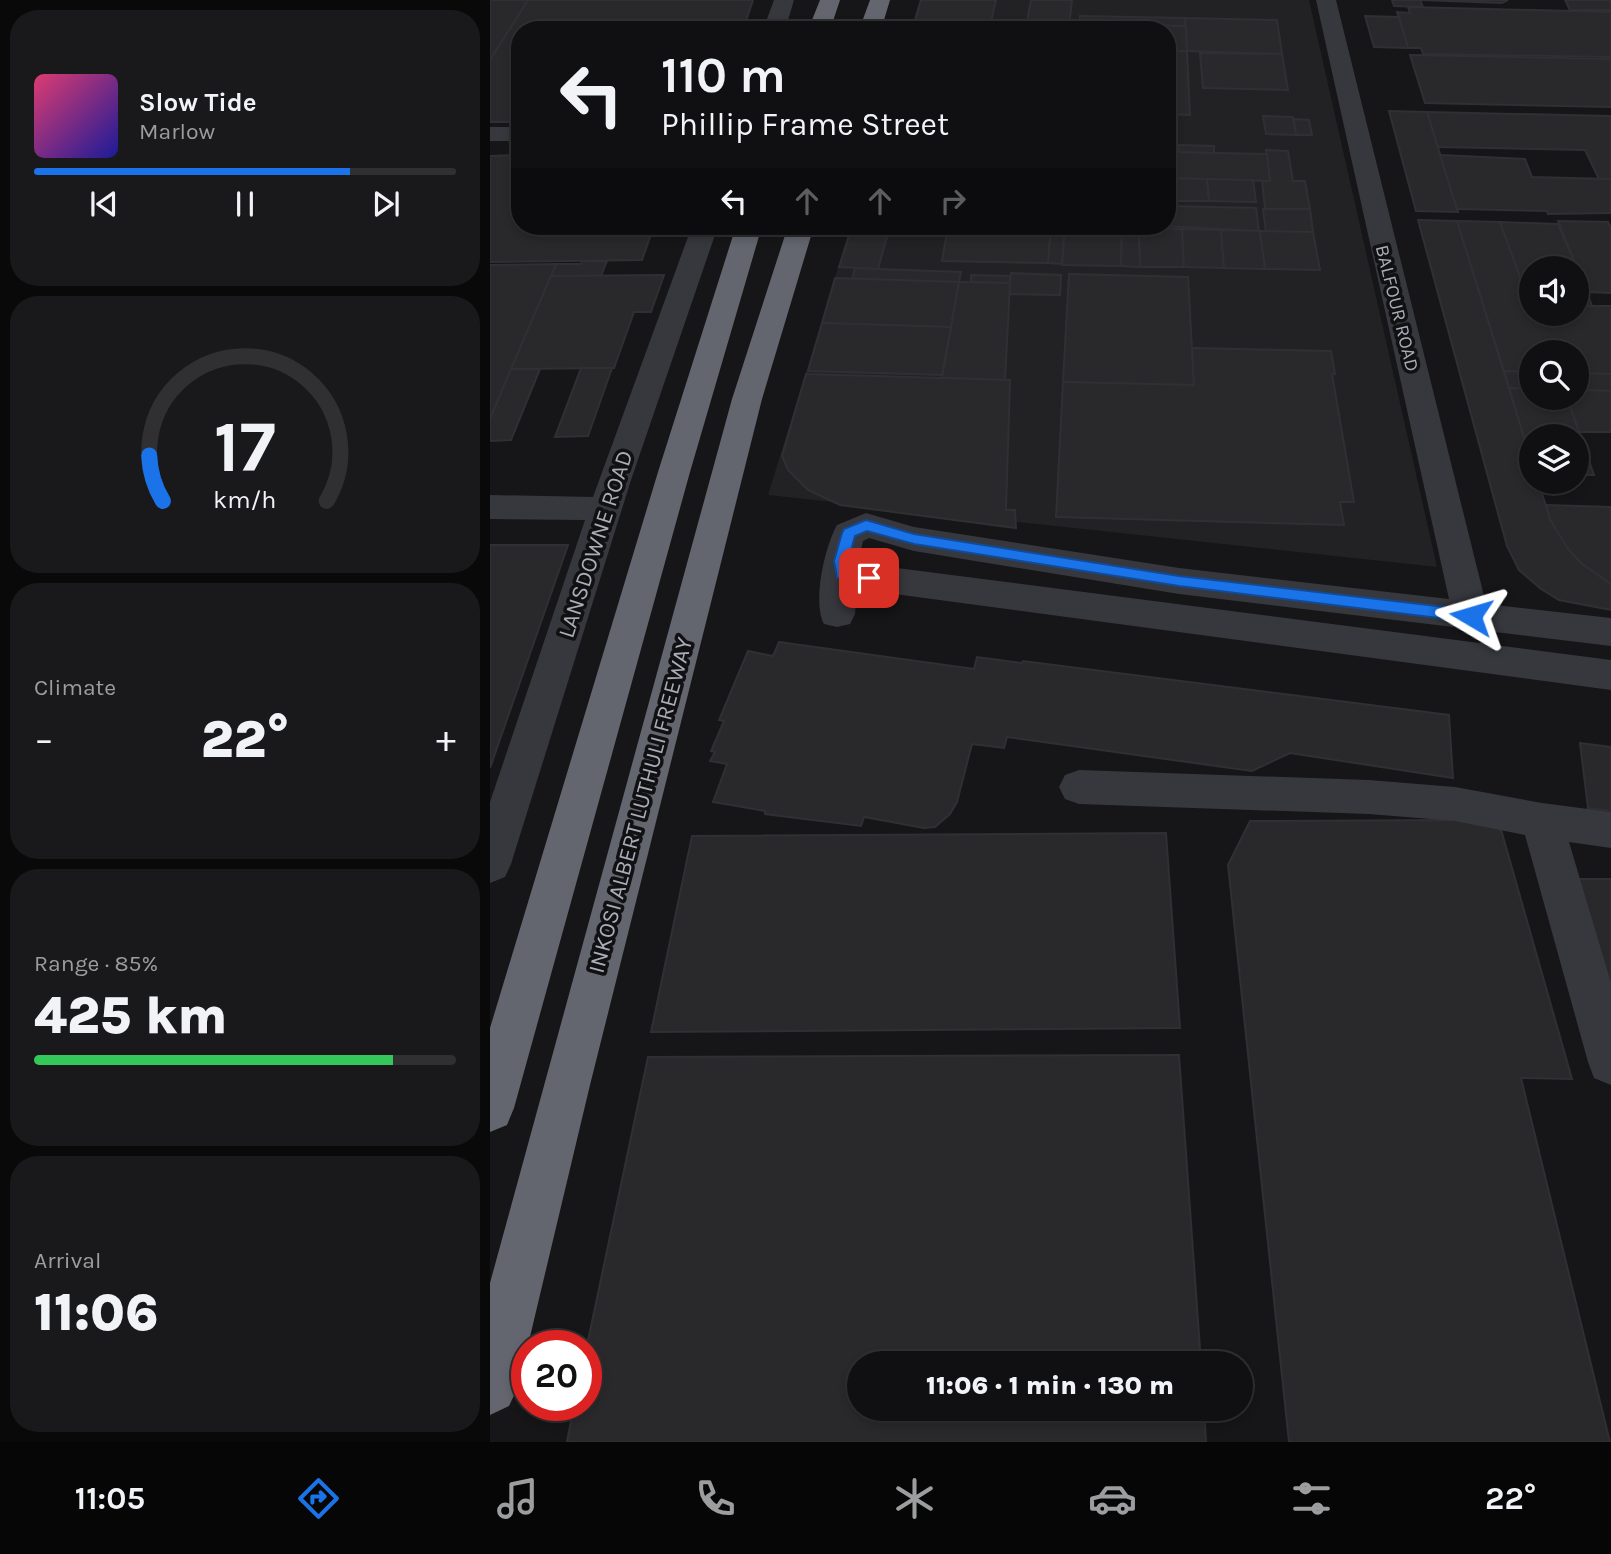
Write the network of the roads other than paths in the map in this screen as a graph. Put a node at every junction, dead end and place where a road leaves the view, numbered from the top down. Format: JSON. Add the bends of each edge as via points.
{"nodes":[{"id":1,"x":785,"y":0,"type":"edge"},
{"id":2,"x":830,"y":0,"type":"edge"},
{"id":3,"x":880,"y":0,"type":"edge"},
{"id":4,"x":1326,"y":0,"type":"edge"},
{"id":5,"x":777,"y":21,"type":"edge"},
{"id":6,"x":822,"y":21,"type":"edge"},
{"id":7,"x":873,"y":21,"type":"edge"},
{"id":8,"x":490,"y":134,"type":"edge"},
{"id":9,"x":511,"y":134,"type":"edge"},
{"id":10,"x":702,"y":235,"type":"edge"},
{"id":11,"x":746,"y":235,"type":"edge"},
{"id":12,"x":798,"y":235,"type":"edge"},
{"id":13,"x":490,"y":507,"type":"edge"},
{"id":14,"x":606,"y":509,"type":"junction"},
{"id":15,"x":842,"y":574,"type":"junction"},
{"id":16,"x":837,"y":614,"type":"dead end"},
{"id":17,"x":1471,"y":616,"type":"junction"},
{"id":18,"x":1611,"y":632,"type":"edge"},
{"id":19,"x":1611,"y":675,"type":"edge"},
{"id":20,"x":1079,"y":787,"type":"dead end"},
{"id":21,"x":1542,"y":821,"type":"junction"},
{"id":22,"x":1611,"y":830,"type":"edge"},
{"id":23,"x":490,"y":864,"type":"edge"},
{"id":24,"x":1611,"y":1062,"type":"edge"},
{"id":25,"x":490,"y":1108,"type":"edge"},
{"id":26,"x":490,"y":1387,"type":"edge"}],
"edges":[{"from":1,"to":5,"type":"street"},
{"from":2,"to":6,"type":"highway"},
{"from":3,"to":7,"type":"highway"},
{"from":4,"to":17,"type":"street","name":"BALFOUR ROAD"},
{"from":8,"to":9,"type":"street"},
{"from":10,"to":14,"type":"street","name":"LANSDOWNE ROAD"},
{"from":11,"to":25,"type":"highway"},
{"from":12,"to":26,"type":"highway","name":"INKOSI ALBERT LUTHULI FREEWAY","via":[[747,399]]},
{"from":13,"to":14,"type":"street"},
{"from":14,"to":23,"type":"street","name":"LANSDOWNE ROAD"},
{"from":15,"to":16,"type":"street"},
{"from":15,"to":17,"type":"street","via":[[849,533],[873,526],[914,539],[1179,581]]},
{"from":15,"to":19,"type":"street"},
{"from":17,"to":18,"type":"street"},
{"from":20,"to":21,"type":"street","via":[[1369,797],[1455,804]]},
{"from":21,"to":22,"type":"street"},
{"from":21,"to":24,"type":"street"}]}
